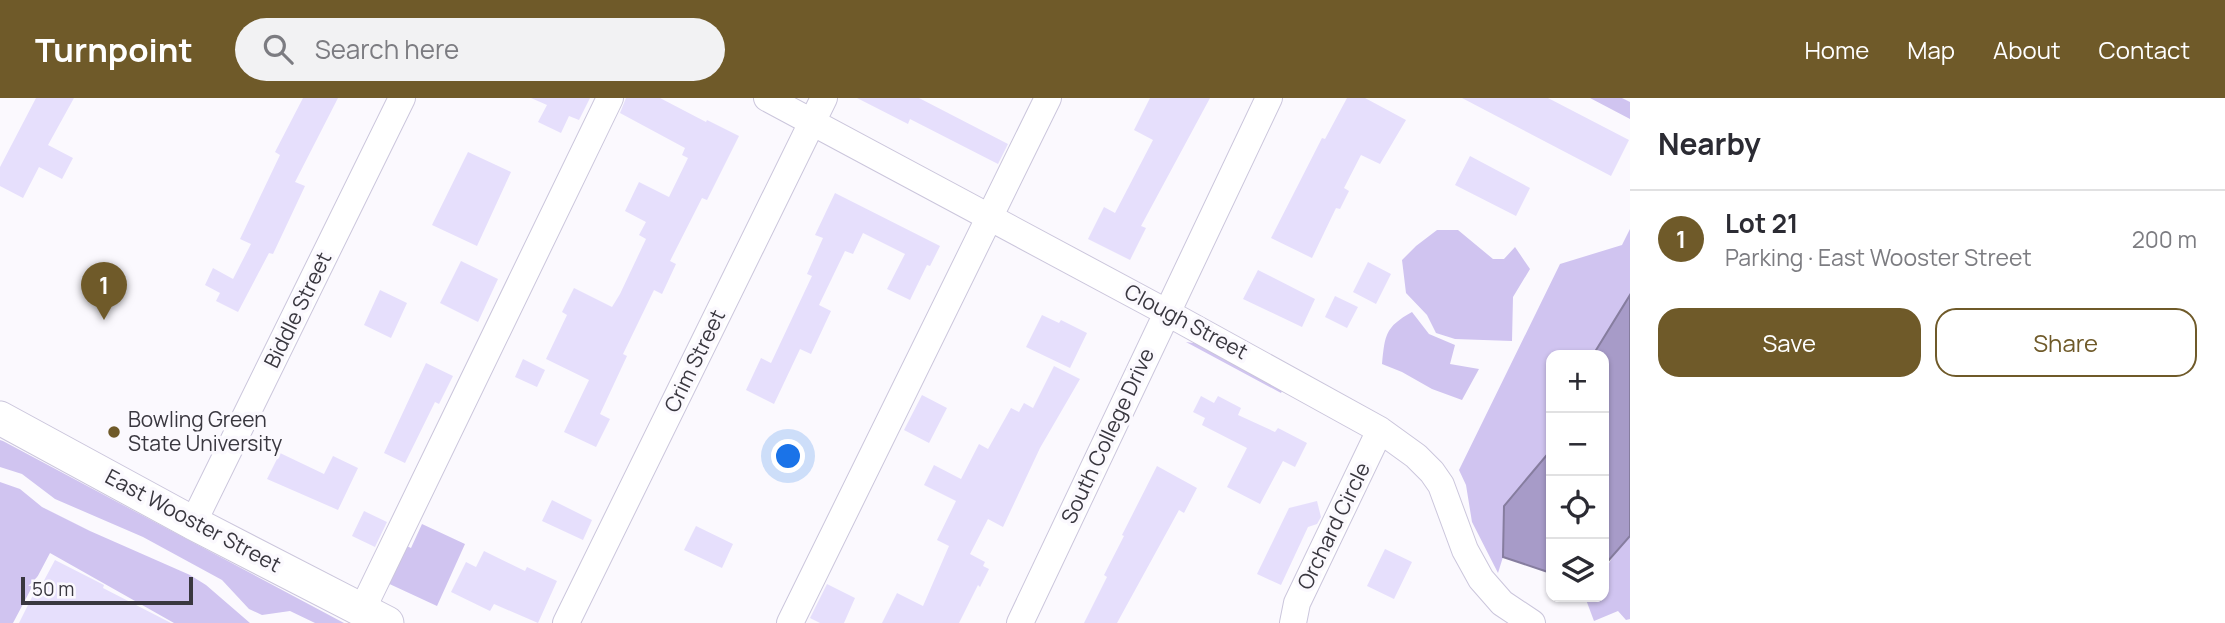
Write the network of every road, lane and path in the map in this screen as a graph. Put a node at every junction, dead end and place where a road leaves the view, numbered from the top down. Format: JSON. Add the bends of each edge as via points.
{"nodes":[{"id":1,"x":402,"y":98,"type":"edge"},
{"id":2,"x":610,"y":98,"type":"edge"},
{"id":3,"x":767,"y":98,"type":"edge"},
{"id":4,"x":824,"y":98,"type":"edge"},
{"id":5,"x":1048,"y":98,"type":"edge"},
{"id":6,"x":1269,"y":98,"type":"edge"},
{"id":7,"x":812,"y":123,"type":"junction"},
{"id":8,"x":990,"y":217,"type":"junction"},
{"id":9,"x":1166,"y":312,"type":"junction"},
{"id":10,"x":0,"y":418,"type":"edge"},
{"id":11,"x":1380,"y":430,"type":"junction"},
{"id":12,"x":193,"y":523,"type":"junction"},
{"id":13,"x":375,"y":616,"type":"edge"},
{"id":14,"x":566,"y":623,"type":"edge"},
{"id":15,"x":790,"y":623,"type":"edge"},
{"id":16,"x":1020,"y":623,"type":"edge"},
{"id":17,"x":1293,"y":623,"type":"edge"},
{"id":18,"x":1532,"y":623,"type":"edge"}],
"edges":[{"from":1,"to":12,"type":"street","name":"Biddle Street"},
{"from":2,"to":13,"type":"street"},
{"from":3,"to":7,"type":"street","name":"Clough Street"},
{"from":4,"to":7,"type":"street","name":"Crim Street"},
{"from":5,"to":8,"type":"street"},
{"from":6,"to":9,"type":"street","name":"South College Drive"},
{"from":7,"to":8,"type":"street","name":"Clough Street"},
{"from":7,"to":14,"type":"street","name":"Crim Street"},
{"from":8,"to":9,"type":"street","name":"Clough Street"},
{"from":8,"to":15,"type":"street"},
{"from":9,"to":11,"type":"street","name":"Clough Street"},
{"from":9,"to":16,"type":"street","name":"South College Drive"},
{"from":10,"to":12,"type":"main road","name":"East Wooster Street"},
{"from":11,"to":17,"type":"street","name":"Orchard Circle","via":[[1297,603]]},
{"from":11,"to":18,"type":"street","name":"Clough Street","via":[[1432,472],[1481,579],[1502,603]]},
{"from":12,"to":13,"type":"main road","name":"East Wooster Street"}]}
